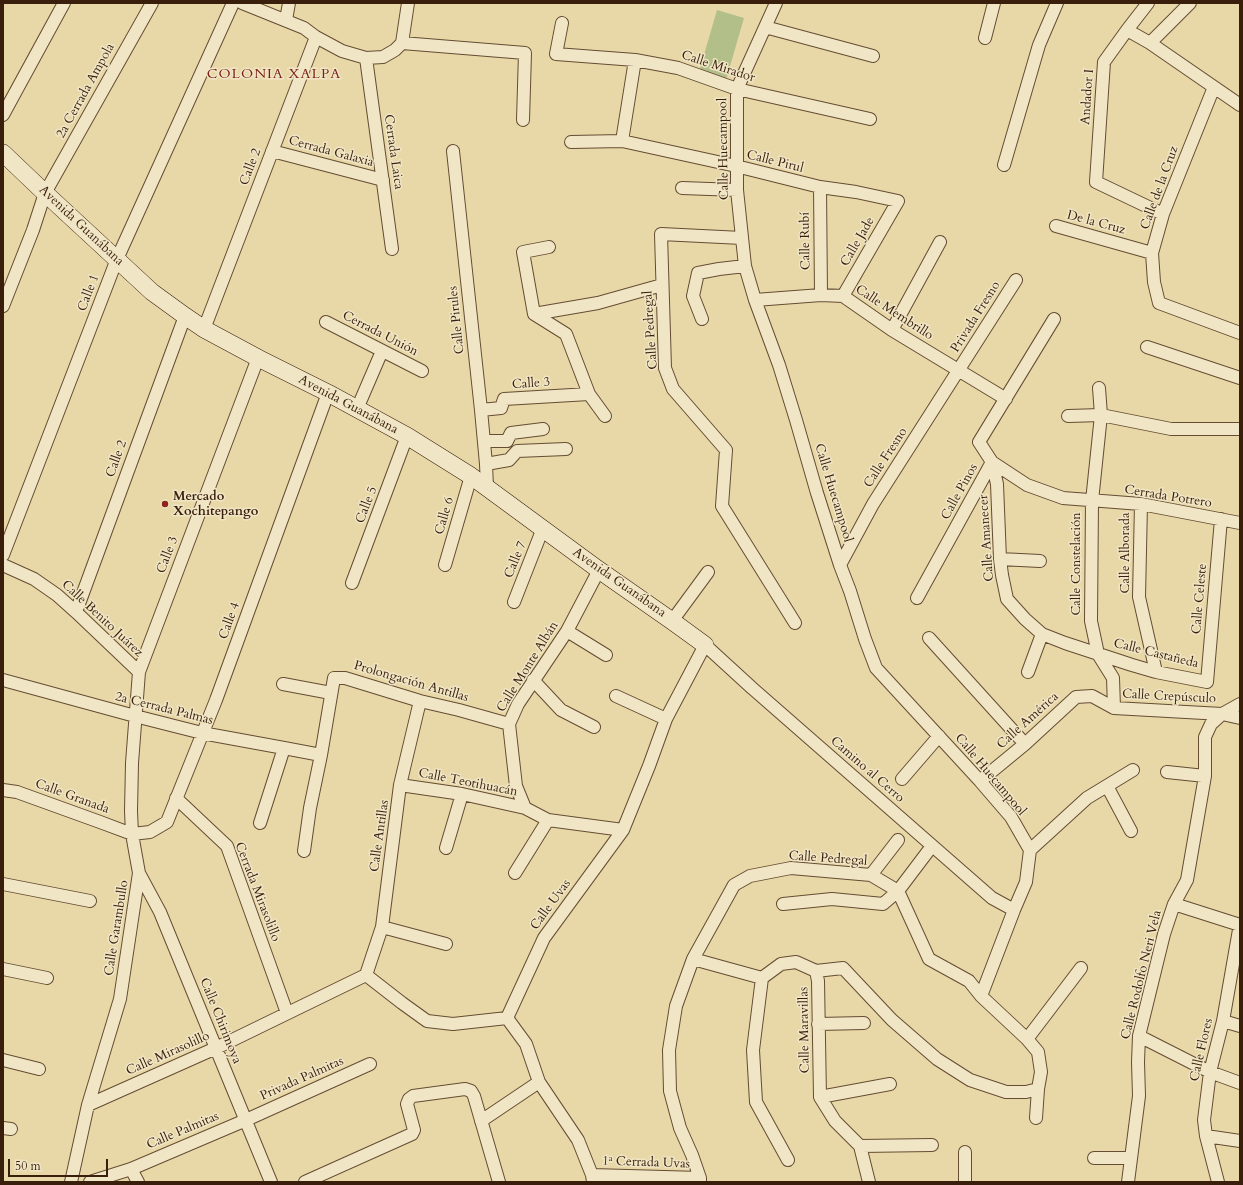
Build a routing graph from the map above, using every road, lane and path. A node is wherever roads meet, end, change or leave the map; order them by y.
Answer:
1 (64, 3) edge
2 (152, 3) edge
3 (233, 3) edge
4 (242, 3) edge
5 (289, 3) edge
6 (408, 3) edge
7 (776, 3) edge
8 (994, 3) edge
9 (1057, 3) edge
10 (1148, 3) edge
11 (1190, 3) edge
12 (286, 20) junction
13 (562, 23) dead end
14 (765, 27) junction
15 (1127, 30) junction
16 (316, 37) junction
17 (985, 38) dead end
18 (402, 43) junction
19 (1150, 43) junction
20 (873, 56) dead end
21 (366, 58) junction
22 (635, 60) junction
23 (1214, 87) junction
24 (737, 89) junction
25 (1240, 105) edge
26 (3, 116) edge
27 (870, 119) dead end
28 (523, 120) dead end
29 (622, 141) junction
30 (571, 142) dead end
31 (272, 151) junction
32 (453, 151) dead end
33 (3, 153) edge
34 (736, 166) junction
35 (1004, 166) dead end
36 (383, 180) junction
37 (682, 188) dead end
38 (820, 188) junction
39 (737, 190) junction
40 (45, 194) junction
41 (898, 201) joint
42 (1163, 214) junction
43 (1056, 226) dead end
44 (742, 238) junction
45 (940, 242) dead end
46 (549, 248) dead end
47 (392, 249) dead end
48 (1152, 253) junction
49 (117, 259) junction
50 (745, 266) junction
51 (1016, 280) dead end
52 (662, 285) junction
53 (821, 295) junction
54 (843, 296) junction
55 (755, 300) junction
56 (3, 306) edge
57 (534, 314) junction
58 (185, 316) junction
59 (1054, 319) dead end
60 (702, 320) dead end
61 (326, 322) dead end
62 (204, 329) junction
63 (892, 330) junction
64 (1240, 333) edge
65 (1147, 347) dead end
66 (382, 351) junction
67 (258, 358) junction
68 (959, 370) junction
69 (422, 371) dead end
70 (1240, 378) edge
71 (1099, 388) dead end
72 (328, 393) junction
73 (589, 394) junction
74 (1006, 399) junction
75 (358, 409) junction
76 (481, 410) junction
77 (1101, 415) junction
78 (605, 416) dead end
79 (1068, 416) dead end
80 (543, 429) dead end
81 (1240, 429) edge
82 (408, 436) junction
83 (484, 441) junction
84 (566, 449) dead end
85 (992, 462) junction
86 (486, 464) junction
87 (471, 476) junction
88 (486, 486) junction
89 (1092, 501) junction
90 (1141, 504) junction
91 (1221, 519) junction
92 (1240, 523) edge
93 (543, 528) junction
94 (3, 555) edge
95 (1000, 558) junction
96 (1040, 561) dead end
97 (445, 564) dead end
98 (840, 564) junction
99 (3, 565) edge
100 (598, 570) junction
101 (708, 572) dead end
102 (352, 583) dead end
103 (917, 598) dead end
104 (514, 602) dead end
105 (76, 612) junction
106 (672, 621) junction
107 (795, 623) dead end
108 (567, 631) junction
109 (1042, 634) junction
110 (929, 638) dead end
111 (705, 645) junction
112 (1098, 654) junction
113 (606, 655) dead end
114 (139, 672) junction
115 (1028, 672) dead end
116 (1156, 672) junction
117 (3, 680) edge
118 (533, 680) junction
119 (1207, 682) joint
120 (283, 684) dead end
121 (331, 693) junction
122 (616, 696) dead end
123 (1076, 697) joint
124 (420, 701) junction
125 (1240, 704) edge
126 (1114, 708) junction
127 (1222, 714) junction
128 (134, 716) junction
129 (1240, 718) edge
130 (666, 719) junction
131 (509, 724) junction
132 (594, 727) dead end
133 (202, 733) junction
134 (938, 736) junction
135 (1025, 744) junction
136 (284, 748) junction
137 (321, 755) junction
138 (1133, 770) dead end
139 (1167, 772) dead end
140 (1205, 776) junction
141 (902, 779) dead end
142 (980, 781) junction
143 (400, 785) junction
144 (1107, 786) junction
145 (3, 790) edge
146 (462, 794) junction
147 (176, 798) junction
148 (524, 808) junction
149 (548, 820) junction
150 (260, 823) dead end
151 (623, 830) junction
152 (1131, 831) dead end
153 (132, 834) junction
154 (898, 840) dead end
155 (932, 846) junction
156 (446, 848) dead end
157 (1030, 850) junction
158 (304, 851) dead end
159 (139, 873) junction
160 (515, 873) dead end
161 (871, 875) junction
162 (3, 884) edge
163 (898, 891) junction
164 (90, 901) dead end
165 (783, 904) dead end
166 (1174, 904) junction
167 (1014, 910) junction
168 (1240, 924) edge
169 (382, 927) junction
170 (446, 944) dead end
171 (693, 959) junction
172 (1081, 968) dead end
173 (3, 969) edge
174 (816, 971) junction
175 (366, 975) junction
176 (47, 978) dead end
177 (762, 978) junction
178 (981, 996) junction
179 (287, 1013) junction
180 (507, 1018) junction
181 (1223, 1021) junction
182 (864, 1023) dead end
183 (818, 1024) junction
184 (1240, 1026) edge
185 (1139, 1036) junction
186 (1027, 1039) junction
187 (216, 1048) junction
188 (3, 1060) edge
189 (370, 1064) dead end
190 (39, 1069) dead end
191 (1210, 1072) junction
192 (539, 1082) junction
193 (1240, 1083) edge
194 (890, 1084) dead end
195 (1038, 1089) junction
196 (820, 1097) junction
197 (88, 1105) junction
198 (1036, 1118) dead end
199 (246, 1120) junction
200 (481, 1121) junction
201 (1206, 1136) junction
202 (1240, 1141) edge
203 (932, 1145) dead end
204 (860, 1146) junction
205 (965, 1152) dead end
206 (1094, 1158) dead end
207 (1131, 1158) junction
208 (788, 1160) dead end
209 (130, 1169) junction
210 (592, 1179) edge
211 (700, 1180) edge
212 (71, 1182) edge
213 (90, 1182) edge
214 (138, 1182) edge
215 (271, 1182) edge
216 (305, 1182) edge
217 (499, 1182) edge
218 (869, 1182) edge
219 (965, 1182) edge
220 (1128, 1182) edge
221 (1218, 1182) edge

1 - 26 street
2 - 40 street, 2a Cerrada Ampola
3 - 49 street, Calle 1
4 - 12 street
5 - 12 street
6 - 18 street
7 - 14 street
8 - 17 street
9 - 35 street
10 - 15 street, Andador I
11 - 19 street
12 - 16 street
13 - 22 street, Calle Mirador
14 - 20 street
14 - 24 street
15 - 19 street
15 - 42 street, Andador I
16 - 21 street
16 - 31 street, Calle 2
18 - 21 street
18 - 28 street
19 - 23 street
21 - 36 street, Cerrada Laica
22 - 24 street, Calle Mirador
22 - 29 street
23 - 25 street
23 - 42 street, Calle de la Cruz
24 - 27 street, Calle Mirador
24 - 34 street, Calle Huecampool
29 - 30 street, Calle Pirul
29 - 34 street, Calle Pirul
31 - 36 street, Cerrada Galaxia
31 - 62 street, Calle 2
32 - 76 street, Calle Pirules
33 - 40 street, Avenida Guanábana
34 - 38 street, Calle Pirul
34 - 39 street, Calle Huecampool
36 - 47 street, Cerrada Laica
37 - 39 street
38 - 41 street, Calle Pirul
38 - 53 street, Calle Rubí
39 - 44 street, Calle Huecampool
40 - 49 street, Avenida Guanábana
40 - 56 street, 2a Cerrada Ampola
41 - 54 street, Calle Jade
42 - 48 street, Calle de la Cruz
43 - 48 street, De la Cruz
44 - 50 street, Calle Huecampool
44 - 52 street, Calle Pedregal
45 - 63 street
46 - 57 street
48 - 64 street, Calle de la Cruz
49 - 58 street, Avenida Guanábana
49 - 94 street, Calle 1
50 - 55 street, Calle Huecampool
50 - 60 street
51 - 68 street, Privada Fresno
52 - 57 street
52 - 107 street, Calle Pedregal
53 - 54 street, Calle Membrillo
53 - 55 street, Calle Membrillo
54 - 63 street, Calle Membrillo
55 - 98 street, Calle Huecampool
57 - 73 street
58 - 62 street, Avenida Guanábana
58 - 105 street, Calle 2
59 - 74 street, Calle Pinos
61 - 66 street, Cerrada Unión
62 - 67 street, Avenida Guanábana
63 - 68 street, Calle Membrillo
65 - 70 street
66 - 69 street, Cerrada Unión
66 - 75 street
67 - 72 street, Avenida Guanábana
67 - 114 street, Calle 3
68 - 74 street, Calle Membrillo
68 - 98 street, Calle Fresno
71 - 77 street, Calle Constelación
72 - 75 street, Avenida Guanábana
72 - 133 street, Calle 4
73 - 76 street, Calle 3
73 - 78 street
74 - 85 street, Calle Pinos
75 - 82 street, Avenida Guanábana
76 - 83 street, Calle Pirules
77 - 79 street
77 - 81 street
77 - 89 street, Calle Constelación
80 - 83 street
82 - 87 street, Avenida Guanábana
82 - 102 street, Calle 5
83 - 86 street, Calle Pirules
84 - 86 street
85 - 89 street, Cerrada Potrero
85 - 95 street, Calle Amanecer
85 - 103 street, Calle Pinos
86 - 88 street, Calle Pirules
87 - 88 street, Avenida Guanábana
87 - 97 street, Calle 6
88 - 93 street, Avenida Guanábana
89 - 90 street, Cerrada Potrero
89 - 112 street, Calle Constelación
90 - 91 street, Cerrada Potrero
90 - 116 street, Calle Alborada
91 - 92 street, Cerrada Potrero
91 - 119 street, Calle Celeste
93 - 100 street, Avenida Guanábana
93 - 104 street, Calle 7
95 - 96 street
95 - 109 street, Calle Amanecer
98 - 134 street, Calle Huecampool
99 - 105 street, Calle Benito Juárez
100 - 106 street, Avenida Guanábana
100 - 108 street, Calle Monte Albán
101 - 106 street
105 - 114 street, Calle Benito Juárez
106 - 111 street, Avenida Guanábana
108 - 113 street
108 - 118 street, Calle Monte Albán
109 - 112 street, Calle Amanecer
109 - 115 street
110 - 135 street
111 - 130 street, Calle Uvas
111 - 155 street, Camino al Cerro
112 - 116 street, Calle Castañeda
112 - 126 street, Calle Constelación
114 - 128 street, Calle Garambullo
116 - 119 street, Calle Castañeda
117 - 128 street, 2a Cerrada Palmas
118 - 131 street, Calle Monte Albán
118 - 132 street
120 - 121 street
121 - 124 street, Prolongación Antillas
121 - 137 street, Prolongación Antillas
122 - 130 street
123 - 126 street, Calle Crepúsculo
123 - 135 street, Calle América
124 - 131 street, Prolongación Antillas
124 - 143 street, Calle Antillas
125 - 127 street
126 - 127 street, Calle Crepúsculo
127 - 129 street, Calle Crepúsculo
127 - 140 street, Calle Rodolfo Neri Vela
128 - 133 street, 2a Cerrada Palmas
128 - 153 street, Calle Garambullo
130 - 151 street, Calle Uvas
131 - 148 street, Calle Monte Albán
133 - 136 street, 2a Cerrada Palmas
133 - 147 street, Calle 4
134 - 141 street
134 - 142 street, Calle Huecampool
135 - 142 street, Calle América
136 - 137 street, 2a Cerrada Palmas
136 - 150 street
137 - 158 street, Prolongación Antillas
138 - 144 street
139 - 140 street
140 - 166 street, Calle Rodolfo Neri Vela
142 - 157 street, Calle Huecampool
143 - 146 street, Calle Teotihuacán
143 - 169 street, Calle Antillas
144 - 152 street
144 - 157 street
145 - 153 street, Calle Granada
146 - 148 street, Calle Teotihuacán
146 - 156 street
147 - 153 street, Calle 4
147 - 179 street, Cerrada Mirasolillo
148 - 149 street, Calle Teotihuacán
149 - 151 street, Calle Teotihuacán
149 - 160 street
151 - 180 street, Calle Uvas
153 - 159 street, Calle Garambullo
154 - 161 street
155 - 163 street
155 - 167 street, Camino al Cerro
157 - 167 street
159 - 187 street, Calle Chirimoya
159 - 197 street, Calle Garambullo
161 - 163 street, Calle Pedregal
161 - 171 street, Calle Pedregal
162 - 164 street
163 - 165 street
163 - 178 street
166 - 168 street, Calle Flores
166 - 185 street, Calle Rodolfo Neri Vela
167 - 178 street
168 - 181 street, Calle Flores
169 - 170 street
169 - 175 street, Calle Antillas
171 - 177 street
171 - 211 street, Calle Pedregal
172 - 186 street
173 - 176 street
174 - 177 street, Calle Maravillas
174 - 183 street, Calle Maravillas
174 - 195 street
175 - 179 street, Calle Mirasolillo
175 - 180 street
177 - 208 street
178 - 186 street
179 - 187 street, Calle Mirasolillo
180 - 192 street
181 - 184 street
181 - 191 street, Calle Flores
182 - 183 street
183 - 196 street, Calle Maravillas
185 - 191 street
185 - 207 street, Calle Rodolfo Neri Vela
186 - 195 street
187 - 197 street, Calle Mirasolillo
187 - 199 street, Calle Chirimoya
188 - 190 street
189 - 199 street, Privada Palmitas
191 - 193 street
191 - 201 street, Calle Flores
192 - 200 street
192 - 210 street
194 - 196 street
195 - 198 street
196 - 204 street, Calle Maravillas
197 - 212 street, Calle Garambullo
199 - 209 street, Calle Palmitas
199 - 215 street, Calle Chirimoya
200 - 216 street
200 - 217 street
201 - 202 street
201 - 221 street, Calle Flores
203 - 204 street
204 - 218 street
205 - 219 street
206 - 207 street
207 - 220 street, Calle Rodolfo Neri Vela
209 - 213 street, Calle Palmitas
209 - 214 street
210 - 211 street, 1ª Cerrada Uvas

